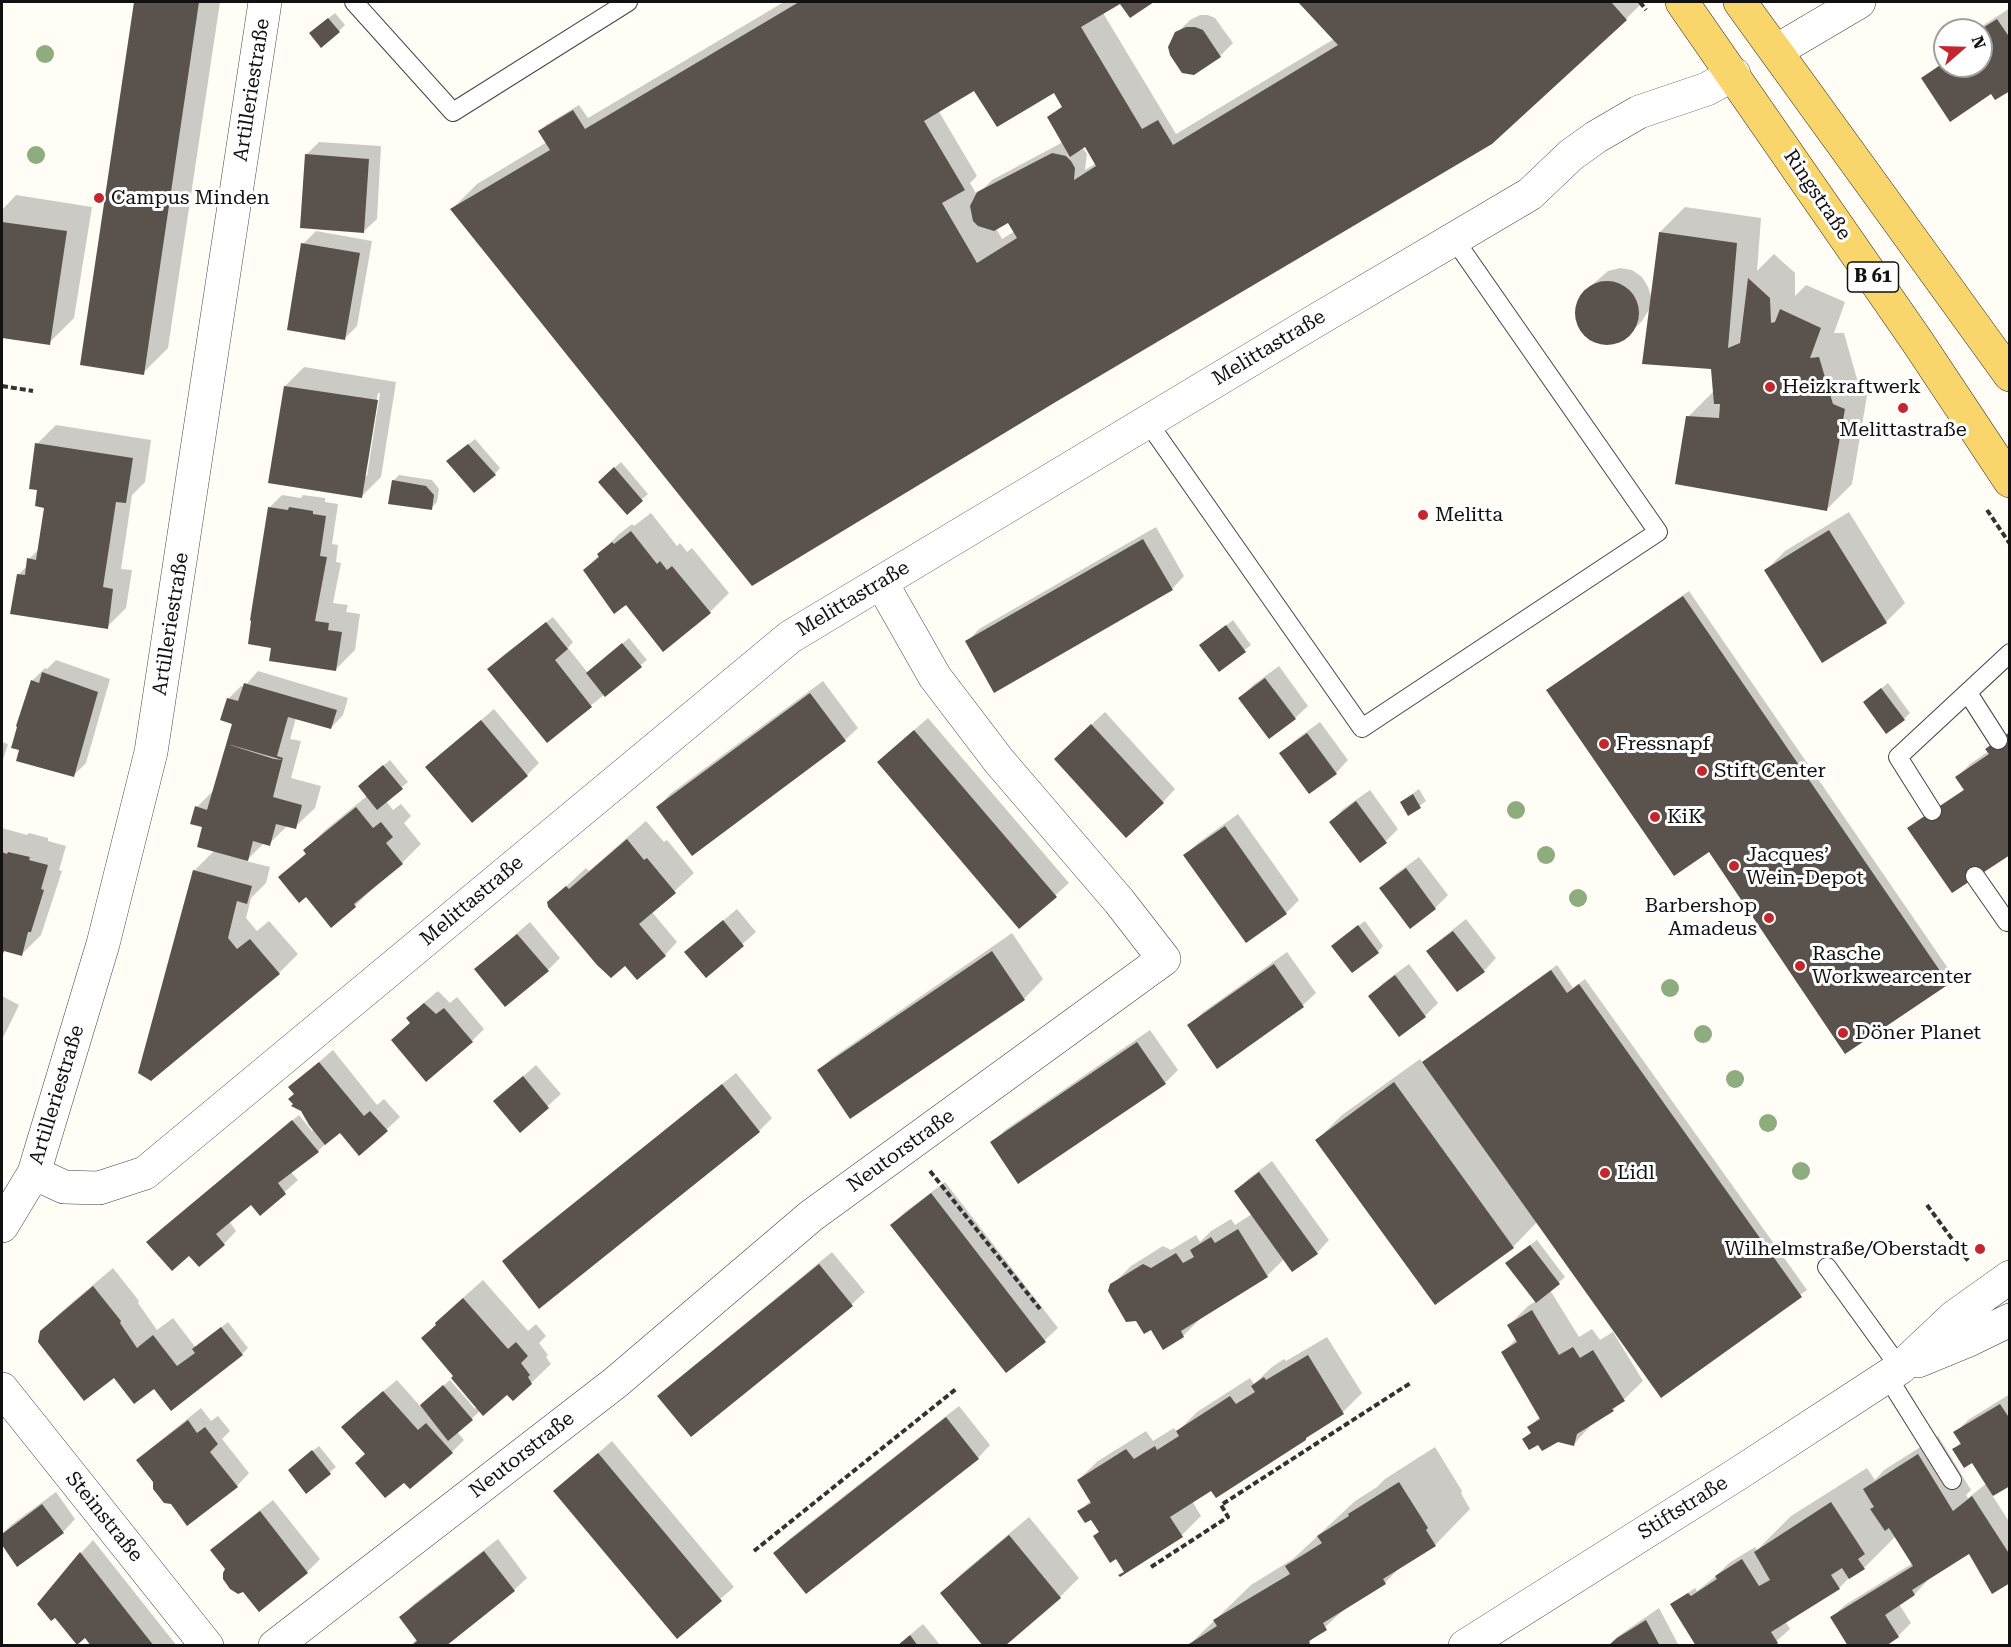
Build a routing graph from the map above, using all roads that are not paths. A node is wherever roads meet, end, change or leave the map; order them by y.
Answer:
1 (265, 2) edge
2 (354, 2) edge
3 (628, 2) edge
4 (1682, 2) edge
5 (1740, 2) edge
6 (1859, 2) edge
7 (1776, 51) junction
8 (1734, 74) junction
9 (1454, 239) junction
10 (2010, 375) edge
11 (1147, 421) junction
12 (2010, 481) edge
13 (881, 582) junction
14 (2008, 660) edge
15 (1968, 693) junction
16 (1998, 740) dead end
17 (1932, 811) dead end
18 (1976, 876) dead end
19 (2009, 923) edge
20 (34, 1173) junction
21 (2, 1227) edge
22 (1827, 1267) dead end
23 (2000, 1284) edge
24 (2010, 1320) edge
25 (1893, 1372) junction
26 (2, 1389) edge
27 (1952, 1480) dead end
28 (1512, 1632) edge
29 (207, 1646) edge
30 (275, 1646) edge
31 (1465, 1646) edge

1 - 20 street, Artilleriestraße
2 - 3 lane
4 - 8 main road, Ringstraße / B 61
5 - 7 main road, B 61
6 - 7 street
7 - 10 main road, B 61
8 - 9 street, Melittastraße
8 - 12 main road, Ringstraße / B 61
9 - 11 street, Melittastraße
9 - 11 lane
11 - 13 street, Melittastraße
13 - 20 street, Melittastraße
13 - 30 street, Neutorstraße
14 - 15 lane
15 - 16 lane
15 - 17 lane
18 - 19 lane
20 - 21 street, Artilleriestraße
22 - 25 lane
23 - 25 street, Stiftstraße
24 - 25 street, Stiftstraße
25 - 27 lane
25 - 28 street, Stiftstraße
26 - 29 street, Steinstraße
28 - 31 street, Stiftstraße

